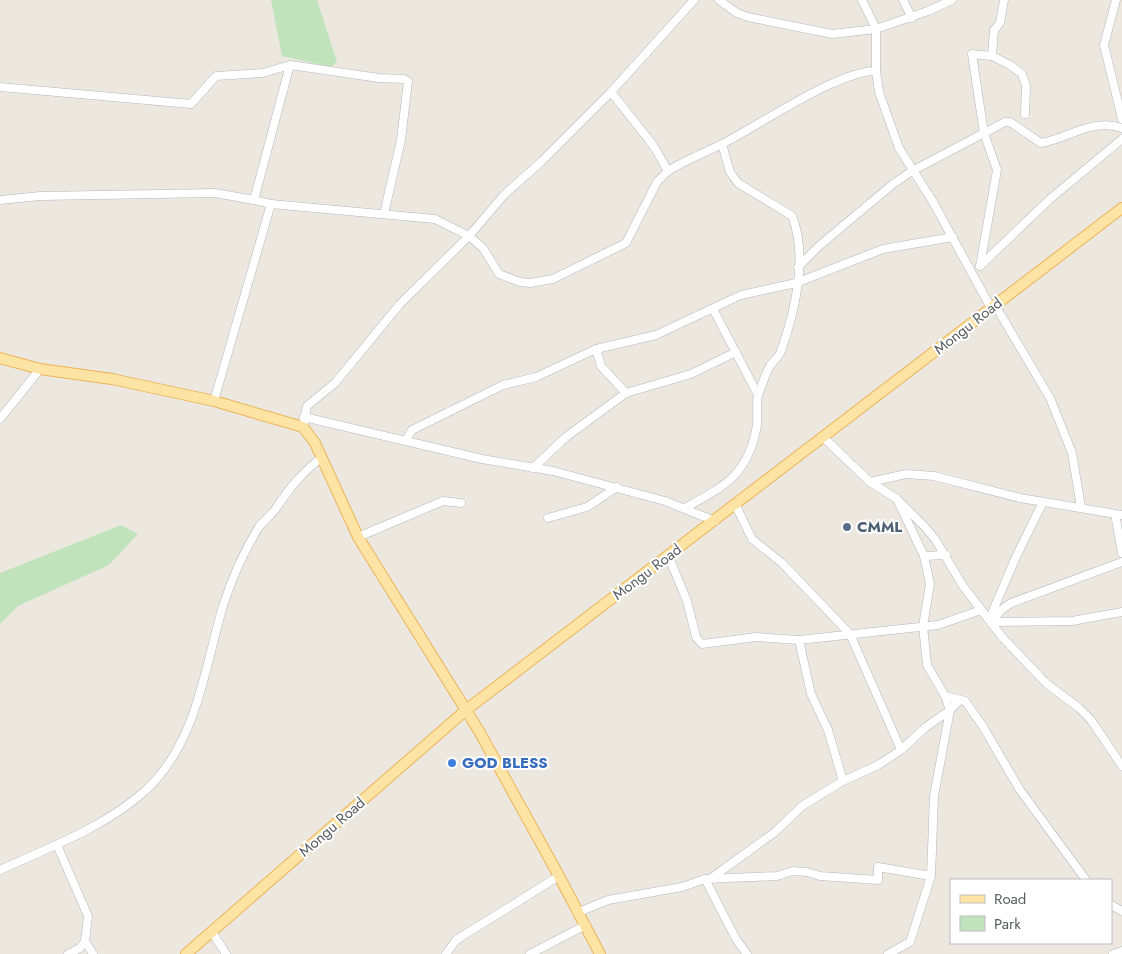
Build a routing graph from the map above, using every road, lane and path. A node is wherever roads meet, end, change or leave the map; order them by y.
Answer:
1 (694, 0) edge
2 (719, 0) edge
3 (862, 0) edge
4 (904, 0) edge
5 (952, 0) edge
6 (1004, 0) edge
7 (1116, 0) edge
8 (912, 18) junction
9 (876, 29) junction
10 (992, 56) junction
11 (290, 65) junction
12 (876, 71) junction
13 (0, 87) edge
14 (611, 92) junction
15 (1025, 114) dead end
16 (1122, 119) edge
17 (1122, 128) edge
18 (984, 132) junction
19 (1122, 139) edge
20 (722, 144) junction
21 (668, 171) junction
22 (912, 172) junction
23 (0, 200) edge
24 (254, 200) junction
25 (271, 204) junction
26 (1122, 208) edge
27 (384, 214) junction
28 (469, 236) junction
29 (953, 237) junction
30 (980, 266) junction
31 (798, 267) junction
32 (973, 275) junction
33 (796, 283) junction
34 (993, 306) junction
35 (713, 309) junction
36 (596, 349) junction
37 (736, 352) junction
38 (0, 358) edge
39 (40, 369) junction
40 (626, 393) junction
41 (758, 395) junction
42 (214, 402) junction
43 (0, 419) edge
44 (304, 422) junction
45 (824, 438) junction
46 (406, 440) junction
47 (322, 457) junction
48 (533, 468) junction
49 (870, 482) junction
50 (618, 487) junction
51 (897, 499) junction
52 (1043, 502) junction
53 (461, 503) dead end
54 (736, 506) junction
55 (1081, 507) junction
56 (685, 508) junction
57 (1119, 514) edge
58 (548, 518) dead end
59 (715, 521) junction
60 (358, 537) junction
61 (1122, 553) edge
62 (668, 555) junction
63 (946, 555) junction
64 (924, 556) junction
65 (1122, 562) edge
66 (981, 610) junction
67 (1122, 612) edge
68 (992, 622) junction
69 (923, 626) junction
70 (850, 634) junction
71 (799, 640) junction
72 (945, 696) junction
73 (960, 700) junction
74 (466, 710) junction
75 (950, 710) junction
76 (901, 750) junction
77 (1122, 766) edge
78 (843, 782) junction
79 (57, 845) junction
80 (0, 870) edge
81 (560, 876) junction
82 (931, 876) junction
83 (707, 879) junction
84 (1085, 879) edge
85 (579, 912) junction
86 (586, 925) junction
87 (212, 932) junction
88 (85, 941) junction
89 (1122, 950) edge
90 (68, 954) edge
91 (94, 954) edge
92 (186, 954) edge
93 (226, 954) edge
94 (446, 954) edge
95 (530, 954) edge
96 (600, 954) edge
97 (747, 954) edge
98 (888, 954) edge
99 (1113, 954) edge

1 - 14 street
2 - 9 street
3 - 9 street
4 - 8 street
5 - 8 street
6 - 10 street
7 - 16 street
8 - 9 street
9 - 12 street
10 - 15 street
10 - 18 street
11 - 13 street
11 - 24 street
11 - 27 street
12 - 20 street
12 - 22 street
14 - 21 street
14 - 28 street
17 - 18 street
18 - 22 street
18 - 30 street
19 - 30 street
20 - 21 street
20 - 31 street
21 - 28 street
22 - 29 street
22 - 31 street
23 - 24 street
24 - 25 street
25 - 27 street
25 - 42 street
26 - 34 main road, Mongu Road
27 - 28 street
28 - 44 street
29 - 32 street
29 - 33 street
30 - 32 street
31 - 33 street
32 - 34 street
33 - 35 street
33 - 41 street
34 - 45 main road, Mongu Road
34 - 55 street
35 - 36 street
35 - 37 street
36 - 40 street
36 - 46 street
37 - 40 street
37 - 41 street
38 - 39 main road
39 - 42 main road
39 - 43 street
40 - 48 street
41 - 56 street
42 - 44 main road
44 - 46 street
44 - 47 main road
45 - 49 street
45 - 54 main road, Mongu Road
46 - 48 street
47 - 60 main road
47 - 79 street
48 - 50 street
49 - 51 street
49 - 52 street
50 - 56 street
50 - 58 street
51 - 63 street
51 - 64 street
52 - 55 street
52 - 68 street
53 - 60 street
54 - 59 main road, Mongu Road
54 - 70 street
55 - 57 street
56 - 59 street
57 - 61 street
59 - 62 main road, Mongu Road
60 - 74 main road
62 - 71 street
62 - 74 main road, Mongu Road
63 - 64 street
63 - 66 street
64 - 69 street
65 - 68 street
66 - 68 street
66 - 69 street
67 - 68 street
68 - 77 street
69 - 70 street
69 - 72 street
70 - 71 street
70 - 76 street
71 - 78 street
72 - 73 street
72 - 75 street
73 - 75 street
73 - 84 street
74 - 81 main road
74 - 87 main road, Mongu Road
75 - 76 street
75 - 82 street
76 - 78 street
78 - 83 street
79 - 80 street
79 - 88 street
81 - 85 main road
81 - 94 street
82 - 83 street
82 - 98 street
83 - 85 street
83 - 97 street
85 - 86 main road
86 - 95 street
86 - 96 main road
87 - 92 main road, Mongu Road
87 - 93 street
88 - 90 street
88 - 91 street
89 - 99 street

